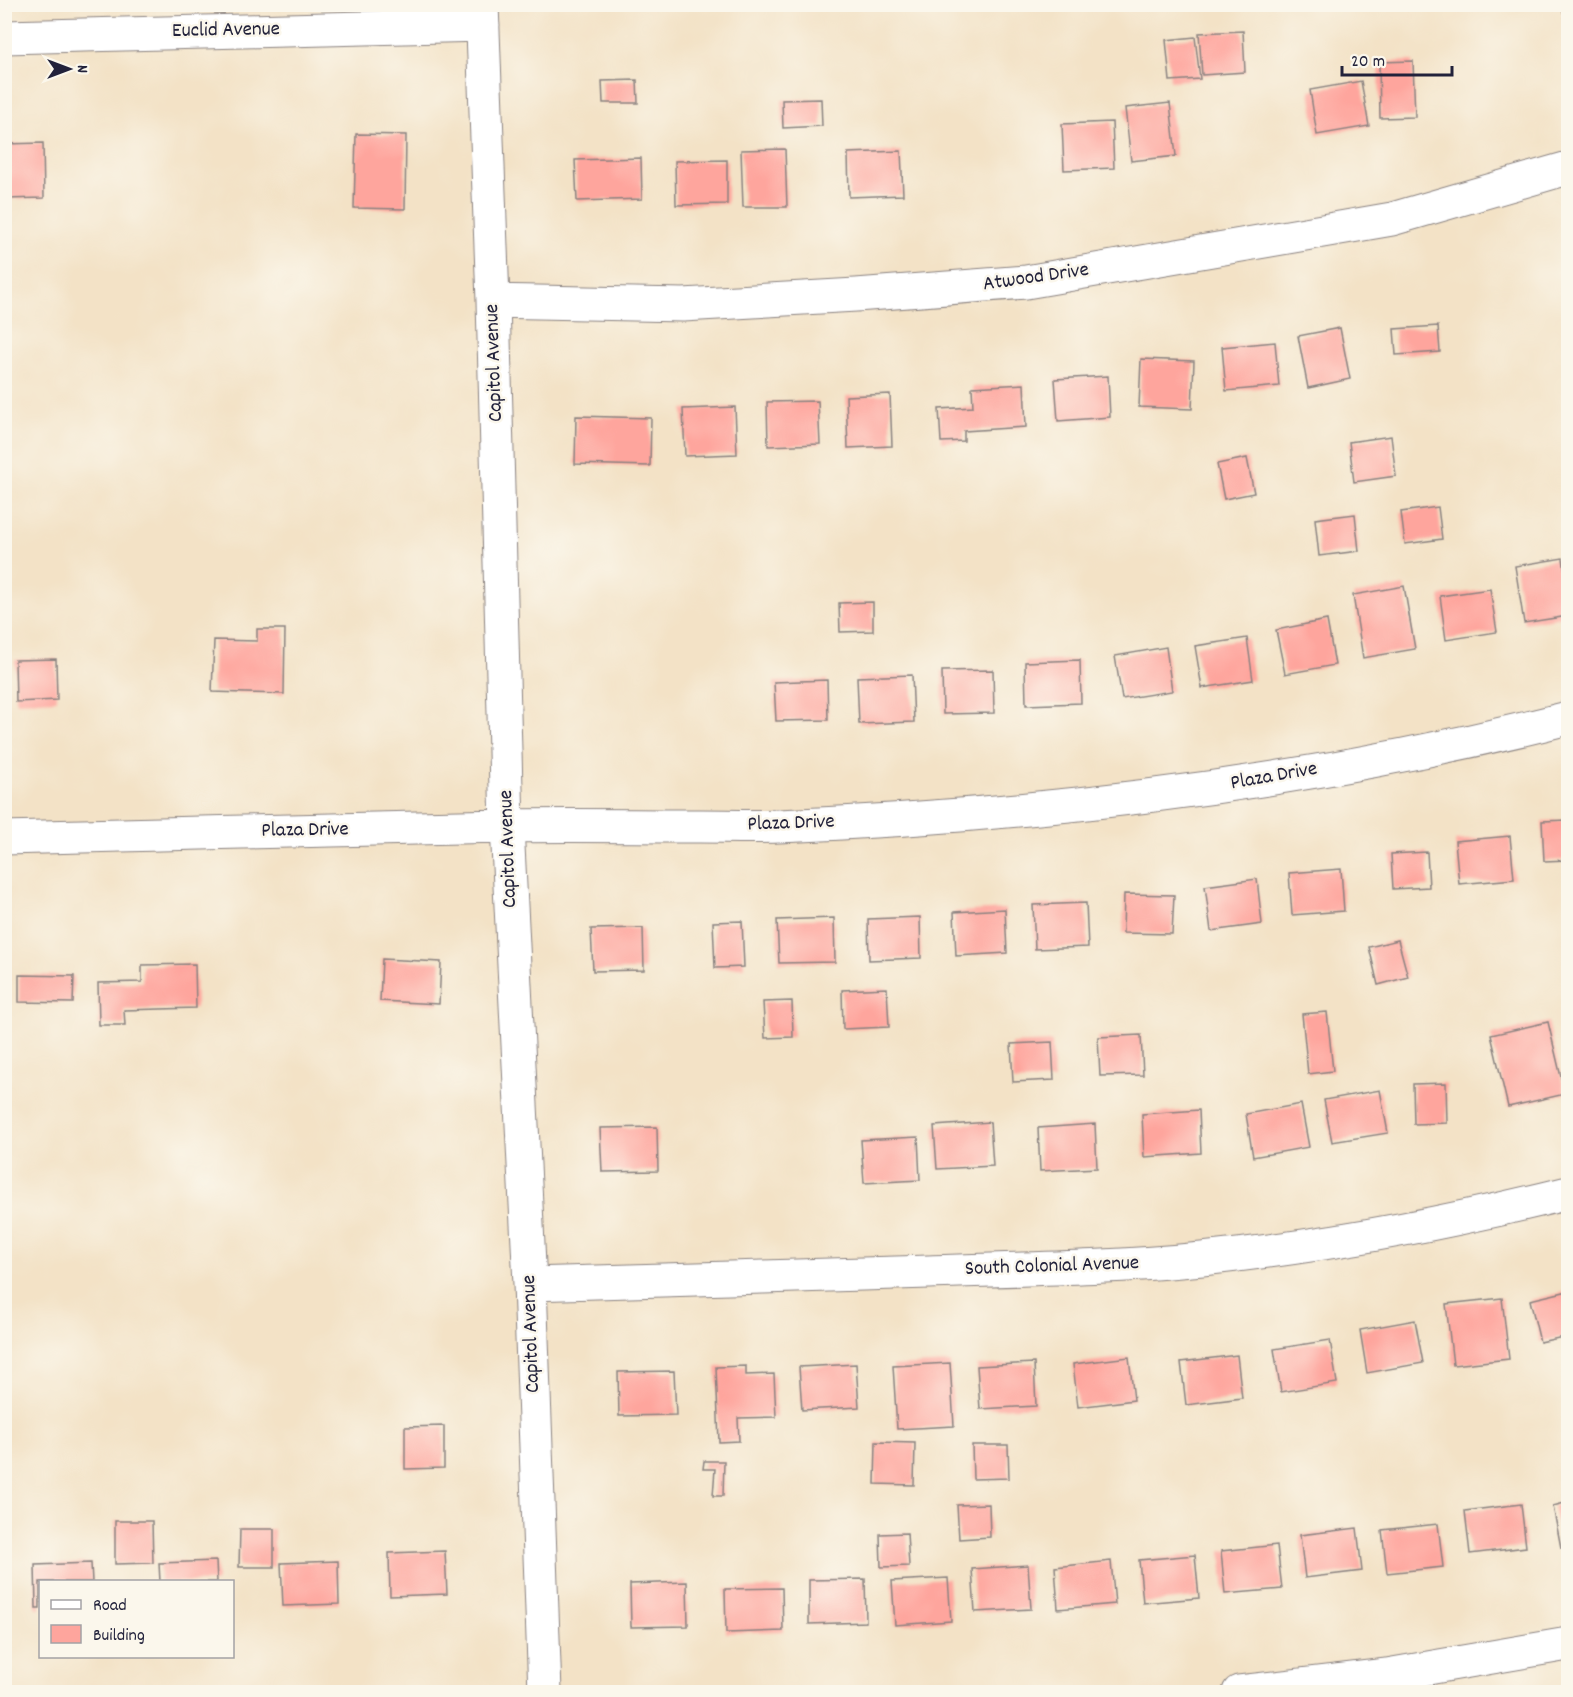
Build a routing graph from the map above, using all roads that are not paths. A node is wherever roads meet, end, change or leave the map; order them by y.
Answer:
1 (483, 15) edge
2 (4, 37) edge
3 (1569, 168) edge
4 (493, 301) junction
5 (1569, 718) edge
6 (507, 826) junction
7 (4, 838) edge
8 (1569, 1193) edge
9 (530, 1284) junction
10 (1569, 1644) edge
11 (545, 1692) edge
12 (1239, 1692) edge

1 - 2 street, Euclid Avenue
1 - 4 street, Capitol Avenue
3 - 4 street, Atwood Drive
4 - 6 street, Capitol Avenue
5 - 6 street, Plaza Drive
6 - 7 street, Plaza Drive
6 - 9 street, Capitol Avenue
8 - 9 street, South Colonial Avenue
9 - 11 street, Capitol Avenue
10 - 12 street

